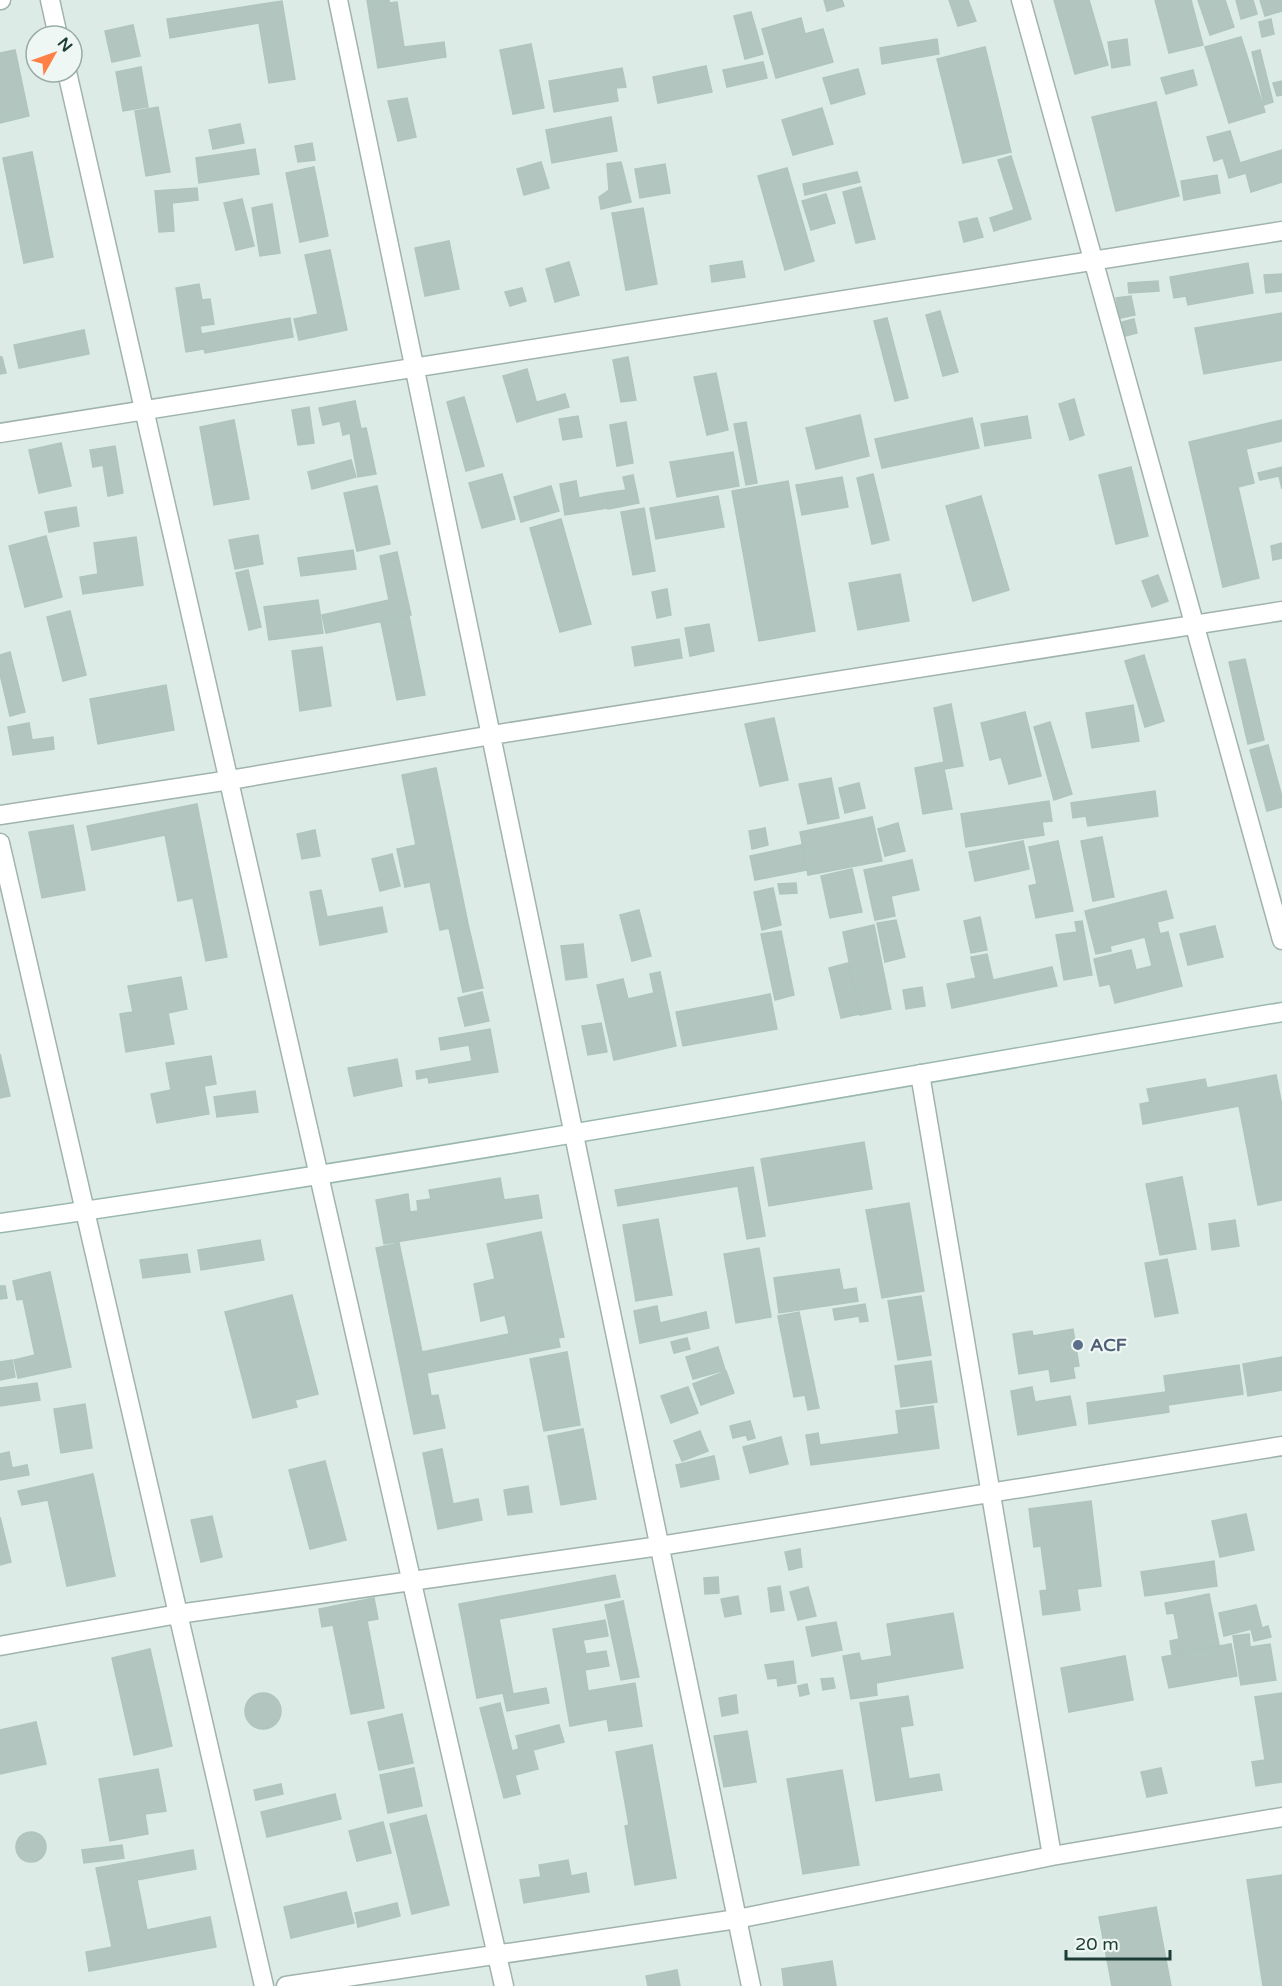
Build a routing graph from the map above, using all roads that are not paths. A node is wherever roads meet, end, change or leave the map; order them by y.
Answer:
1 (50, 0) edge
2 (338, 0) edge
3 (1021, 0) edge
4 (55, 24) edge
5 (69, 84) edge
6 (1282, 231) edge
7 (1093, 261) junction
8 (415, 368) junction
9 (144, 411) junction
10 (0, 433) edge
11 (1282, 611) edge
12 (1195, 626) junction
13 (492, 735) junction
14 (230, 780) junction
15 (0, 815) edge
16 (0, 843) edge
17 (1282, 940) edge
18 (1282, 1012) edge
19 (920, 1074) junction
20 (574, 1133) junction
21 (320, 1174) junction
22 (85, 1211) junction
23 (0, 1223) edge
24 (1282, 1446) edge
25 (990, 1492) junction
26 (660, 1546) junction
27 (412, 1580) junction
28 (178, 1614) junction
29 (0, 1646) edge
30 (1282, 1817) edge
31 (1052, 1856) junction
32 (737, 1918) junction
33 (497, 1954) junction
34 (264, 1986) edge
35 (286, 1986) edge
36 (504, 1986) edge
37 (751, 1986) edge

1 - 4 street
2 - 8 street
3 - 7 street
5 - 9 street
6 - 7 street
7 - 8 street
7 - 12 street
8 - 9 street
8 - 13 street
9 - 10 street
9 - 14 street
11 - 12 street
12 - 13 street
12 - 17 street
13 - 14 street
13 - 20 street
14 - 15 street
14 - 21 street
16 - 22 street
18 - 19 street
19 - 20 street
19 - 25 street
20 - 21 street
20 - 26 street
21 - 22 street
21 - 27 street
22 - 23 street
22 - 28 street
24 - 25 street
25 - 26 street
25 - 31 street
26 - 27 street
26 - 32 street
27 - 28 street
27 - 33 street
28 - 29 street
28 - 34 street
30 - 31 street
31 - 32 street
32 - 33 street
32 - 37 street
33 - 35 street
33 - 36 street

